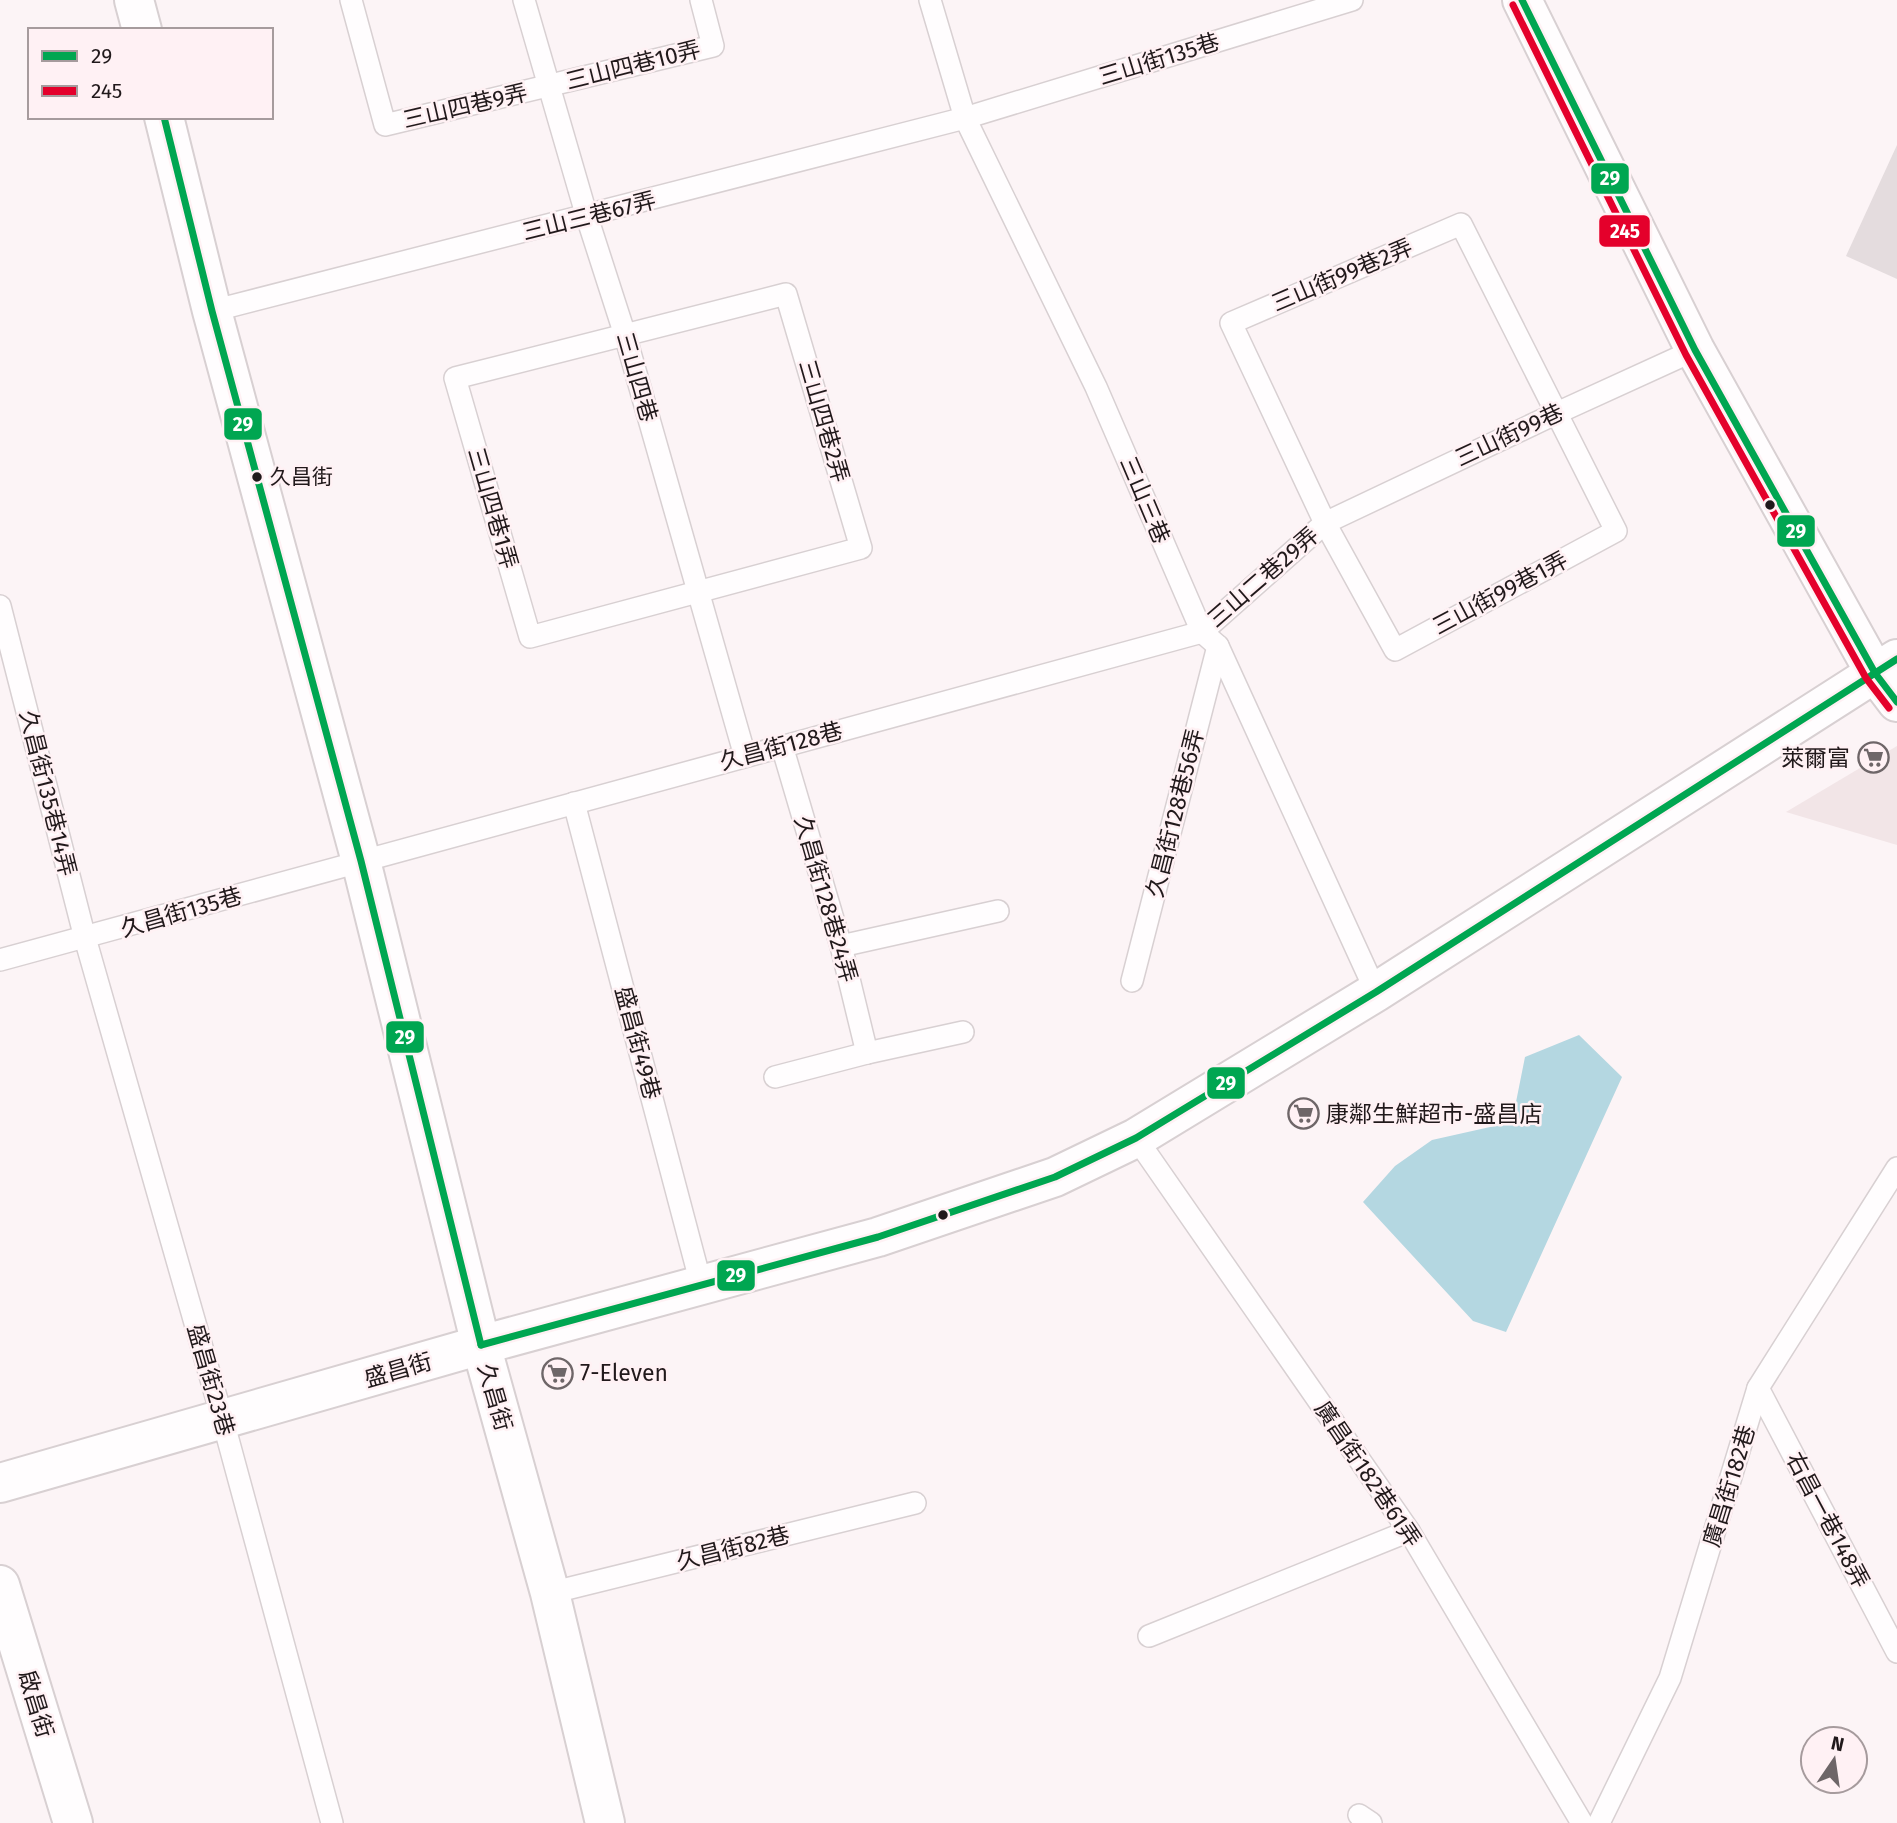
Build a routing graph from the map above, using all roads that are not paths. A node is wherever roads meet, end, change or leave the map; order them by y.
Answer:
1 (134, 0) edge
2 (351, 0) edge
3 (524, 0) edge
4 (701, 0) edge
5 (930, 0) edge
6 (1352, 0) edge
7 (1522, 0) edge
8 (141, 28) edge
9 (548, 86) junction
10 (965, 118) junction
11 (164, 119) edge
12 (587, 217) junction
13 (212, 311) junction
14 (625, 335) junction
15 (1695, 350) junction
16 (1557, 413) junction
17 (1325, 523) junction
18 (699, 592) junction
19 (0, 606) edge
20 (1202, 632) junction
21 (1218, 646) junction
22 (1890, 678) edge
23 (782, 746) junction
24 (745, 756) junction
25 (574, 803) junction
26 (361, 861) junction
27 (998, 911) dead end
28 (85, 939) junction
29 (841, 946) junction
30 (0, 960) edge
31 (1132, 981) dead end
32 (1376, 992) junction
33 (963, 1032) dead end
34 (867, 1053) junction
35 (775, 1077) dead end
36 (1136, 1138) junction
37 (1897, 1168) edge
38 (701, 1284) junction
39 (481, 1345) junction
40 (1758, 1388) junction
41 (223, 1421) junction
42 (0, 1483) edge
43 (915, 1503) dead end
44 (1409, 1531) junction
45 (0, 1585) edge
46 (551, 1593) junction
47 (1149, 1636) dead end
48 (1897, 1653) edge
49 (73, 1823) edge
50 (332, 1823) edge
51 (605, 1823) edge
52 (1582, 1823) edge
53 (1599, 1823) edge

1 - 8 street
2 - 9 lane, 三山四巷9弄
3 - 9 lane, 三山四巷
4 - 9 lane, 三山四巷10弄
5 - 10 lane, 三山三巷
6 - 10 lane, 三山街135巷
7 - 15 street
9 - 12 lane, 三山四巷
10 - 12 lane, 三山三巷67弄
10 - 20 lane, 三山三巷
11 - 13 street, 久昌街
12 - 13 lane, 三山三巷67弄
12 - 14 lane, 三山四巷
13 - 26 street, 久昌街
14 - 18 lane, 三山四巷
14 - 18 lane, 三山四巷2弄
14 - 18 lane, 三山四巷1弄
15 - 16 lane, 三山街99巷
15 - 22 street
16 - 17 lane, 三山街99巷
16 - 17 lane, 三山街99巷1弄
16 - 17 lane, 三山街99巷2弄
17 - 20 lane, 三山二巷29弄
18 - 24 lane, 三山四巷
19 - 28 lane, 久昌街135巷14弄
20 - 21 lane, 三山三巷
20 - 23 lane, 久昌街128巷
21 - 31 lane, 久昌街128巷56弄
21 - 32 lane, 三山三巷
22 - 32 street, 盛昌街
23 - 24 lane, 久昌街128巷
23 - 29 lane, 久昌街128巷24弄
24 - 25 lane, 久昌街128巷
25 - 26 lane, 久昌街128巷
25 - 38 lane, 盛昌街49巷
26 - 28 lane, 久昌街135巷
26 - 39 street, 久昌街
27 - 29 lane
28 - 30 lane, 久昌街135巷
28 - 41 lane, 盛昌街23巷
29 - 34 lane, 久昌街128巷24弄
32 - 36 street, 盛昌街
33 - 34 lane
34 - 35 lane
36 - 38 street, 盛昌街
36 - 44 lane, 廣昌街182巷61弄
37 - 40 lane, 廣昌街182巷
38 - 39 street, 盛昌街
39 - 41 street, 盛昌街
39 - 46 street, 久昌街
40 - 48 lane, 右昌一巷148弄
40 - 53 lane, 廣昌街182巷
41 - 42 street, 盛昌街
41 - 50 lane, 盛昌街23巷
43 - 46 lane, 久昌街82巷
44 - 47 lane
44 - 52 lane, 廣昌街182巷61弄
45 - 49 street, 啟昌街
46 - 51 street, 久昌街

